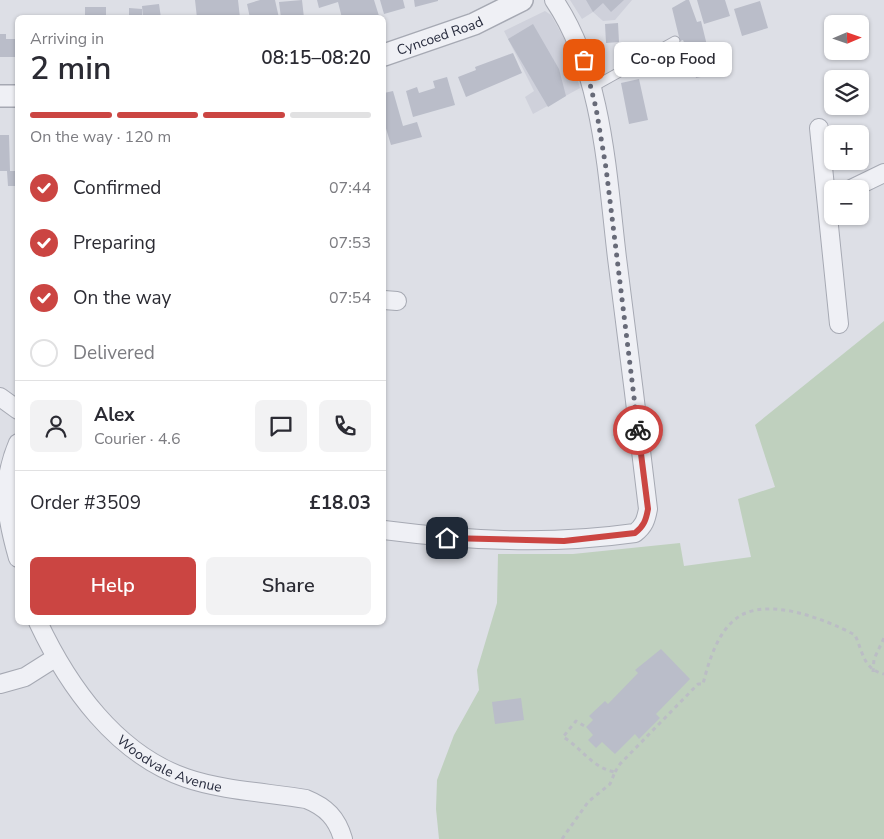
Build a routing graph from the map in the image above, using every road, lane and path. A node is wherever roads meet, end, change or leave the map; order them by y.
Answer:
1 (522, 0) edge
2 (554, 0) edge
3 (675, 42) dead end
4 (386, 54) edge
5 (592, 88) junction
6 (0, 96) edge
7 (15, 96) edge
8 (819, 128) dead end
9 (884, 173) edge
10 (827, 180) edge
11 (869, 180) edge
12 (832, 225) edge
13 (839, 324) dead end
14 (0, 397) edge
15 (15, 408) edge
16 (15, 448) edge
17 (386, 530) edge
18 (15, 547) edge
19 (39, 625) edge
20 (884, 638) edge
21 (55, 658) junction
22 (873, 672) junction
23 (884, 674) edge
24 (0, 684) edge
25 (586, 727) dead end
26 (614, 772) junction
27 (343, 839) edge
28 (562, 839) edge

1 - 4 street, Cyncoed Road
2 - 5 street
3 - 5 lane
5 - 17 street
6 - 7 street
8 - 10 street
9 - 11 street
12 - 13 street
14 - 15 street
16 - 18 street
19 - 21 street, Woodvale Avenue
20 - 22 path
21 - 24 street
21 - 27 street, Woodvale Avenue
22 - 23 path
22 - 26 path
25 - 26 path
26 - 28 path

